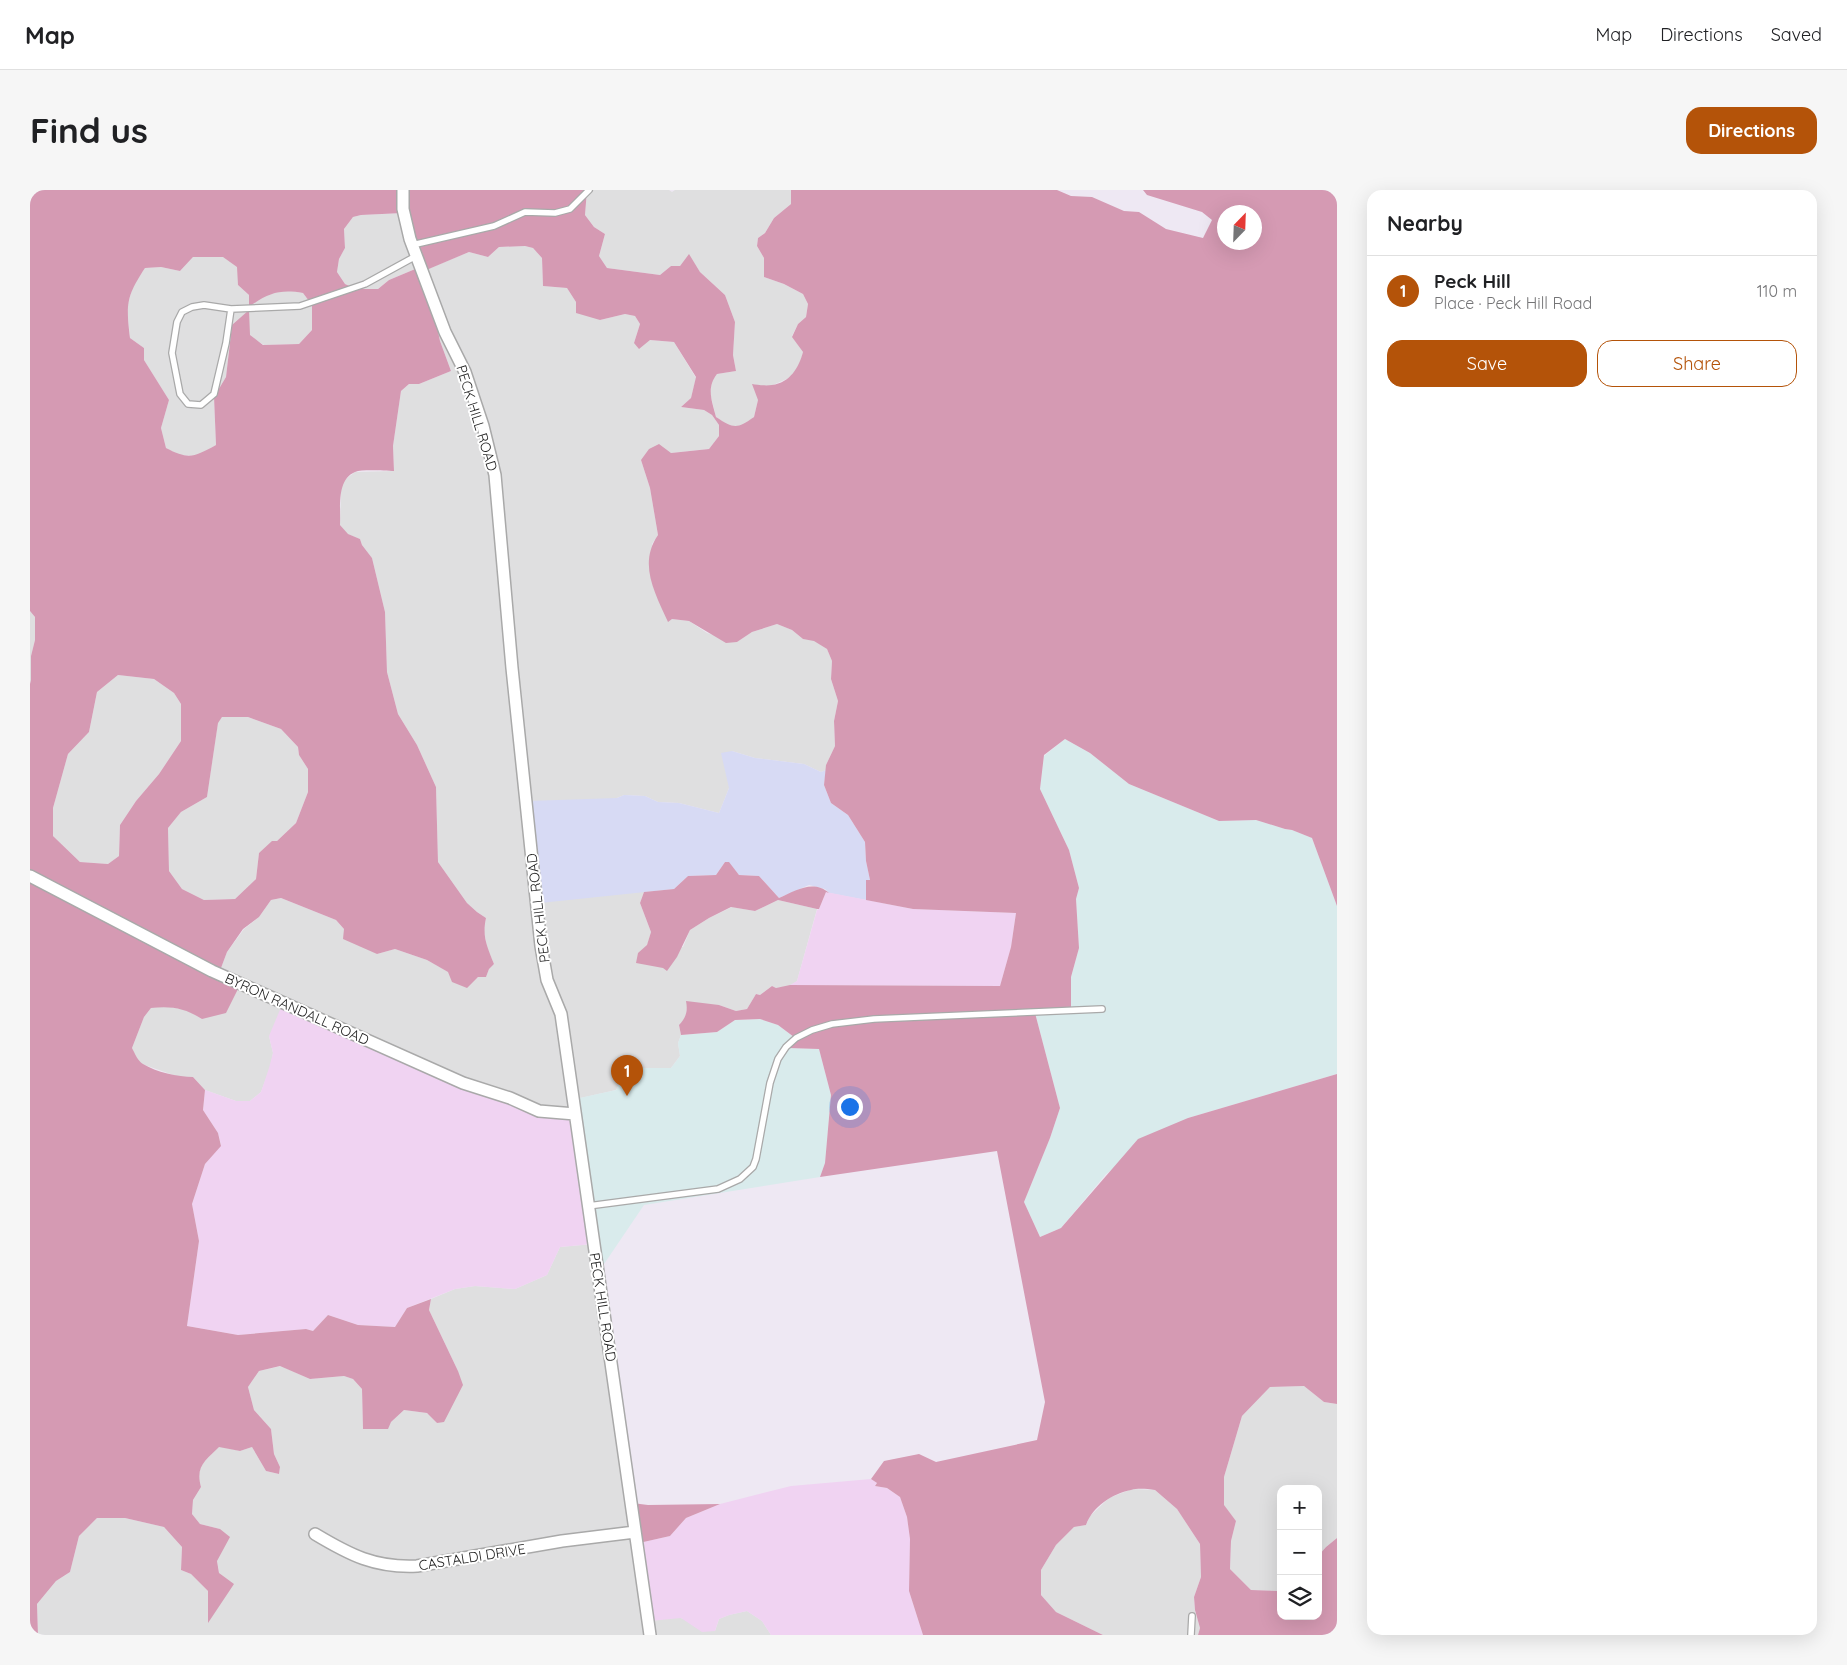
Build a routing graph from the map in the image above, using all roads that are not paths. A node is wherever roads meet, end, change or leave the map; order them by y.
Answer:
1 (403, 190) edge
2 (589, 190) edge
3 (414, 251) junction
4 (231, 309) junction
5 (30, 876) edge
6 (1102, 1009) dead end
7 (575, 1114) junction
8 (588, 1206) junction
9 (635, 1532) junction
10 (315, 1534) dead end
11 (1192, 1616) dead end
12 (650, 1635) edge
13 (1191, 1635) edge

1 - 3 street, PECK HILL ROAD
2 - 3 lane
3 - 4 lane
3 - 7 street, PECK HILL ROAD
4 - 4 lane
5 - 7 street, BYRON RANDALL ROAD
6 - 8 lane
7 - 8 street, PECK HILL ROAD
8 - 9 street, PECK HILL ROAD
9 - 10 street, CASTALDI DRIVE
9 - 12 street, PECK HILL ROAD
11 - 13 lane

